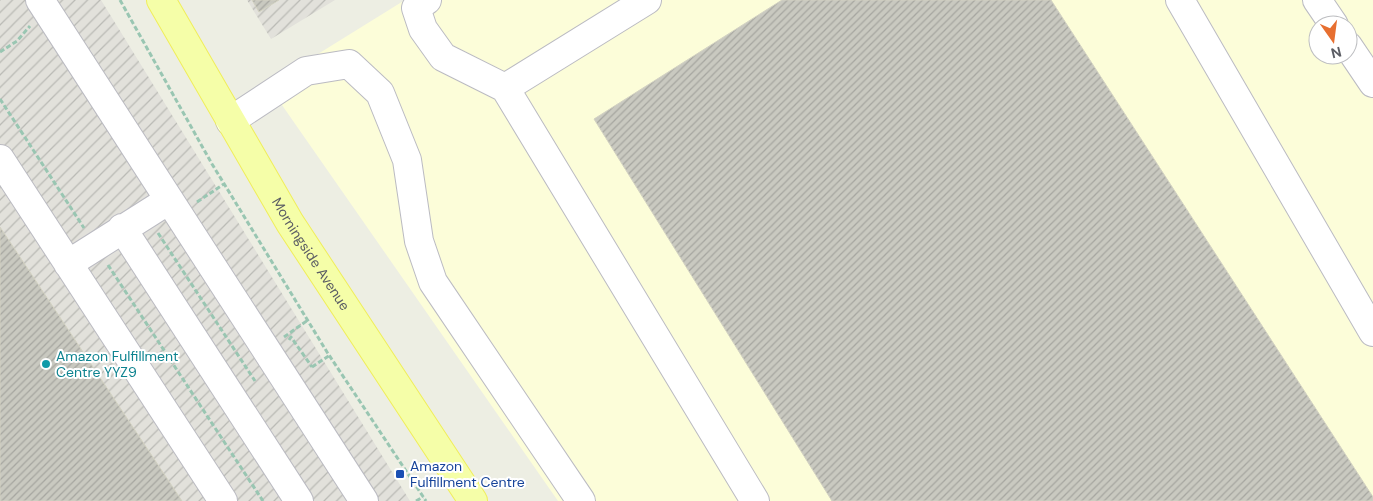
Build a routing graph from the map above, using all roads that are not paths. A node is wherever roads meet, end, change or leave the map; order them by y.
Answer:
1 (40, 0) edge
2 (161, 0) edge
3 (427, 0) edge
4 (646, 0) edge
5 (1180, 0) edge
6 (1317, 0) edge
7 (1327, 15) edge
8 (1358, 61) edge
9 (1373, 83) edge
10 (505, 88) junction
11 (230, 121) junction
12 (0, 160) edge
13 (169, 200) junction
14 (122, 228) junction
15 (68, 264) junction
16 (1373, 332) edge
17 (223, 501) edge
18 (299, 501) edge
19 (364, 501) edge
20 (473, 501) edge
21 (581, 501) edge
22 (755, 501) edge

1 - 13 lane
2 - 11 main road, Morningside Avenue
3 - 10 lane
4 - 10 lane
5 - 16 lane
6 - 7 lane
8 - 9 lane
10 - 22 lane
11 - 20 main road, Morningside Avenue
11 - 21 lane
12 - 15 lane
13 - 14 lane
13 - 19 lane
14 - 15 lane
14 - 18 lane
15 - 17 lane

